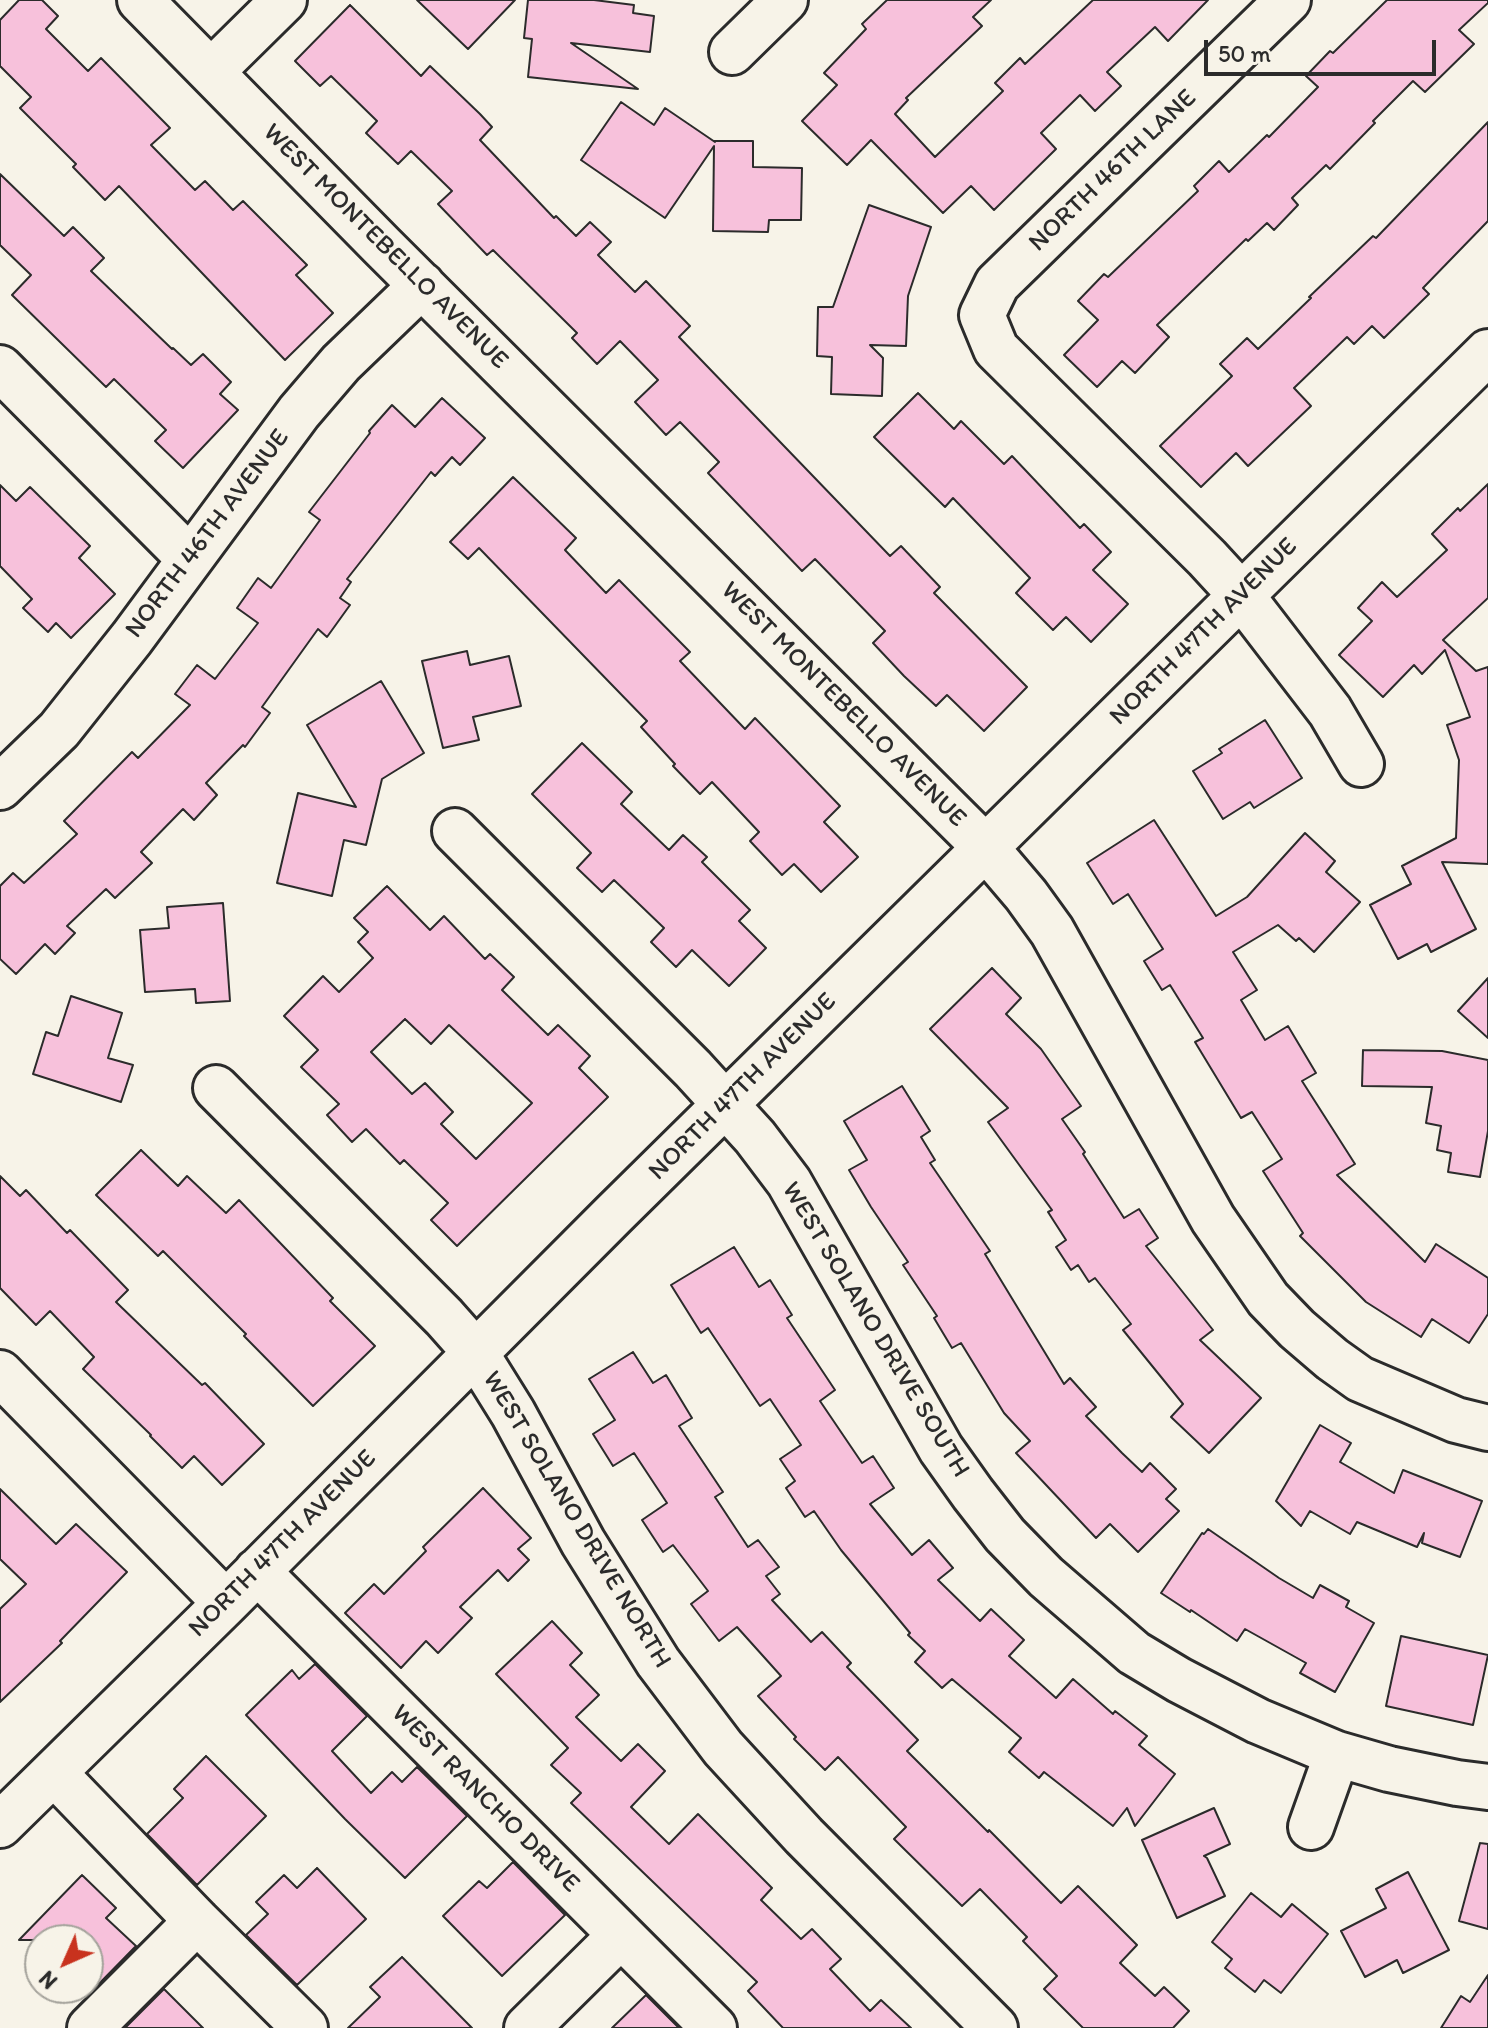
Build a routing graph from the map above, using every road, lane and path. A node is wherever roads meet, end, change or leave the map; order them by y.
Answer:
1 (140, 0) edge
2 (284, 0) edge
3 (785, 0) edge
4 (1288, 0) edge
5 (732, 52) dead end
6 (211, 72) junction
7 (422, 285) junction
8 (1488, 352) edge
9 (0, 368) edge
10 (190, 559) junction
11 (1241, 595) junction
12 (1361, 764) dead end
13 (0, 787) edge
14 (455, 831) dead end
15 (986, 848) junction
16 (216, 1088) dead end
17 (725, 1104) junction
18 (475, 1352) junction
19 (0, 1373) edge
20 (1488, 1428) edge
21 (257, 1571) junction
22 (226, 1603) junction
23 (1337, 1754) junction
24 (54, 1773) junction
25 (1488, 1787) edge
26 (0, 1825) edge
27 (1311, 1827) dead end
28 (197, 1921) junction
29 (621, 1935) junction
30 (90, 2028) edge
31 (305, 2028) edge
32 (527, 2028) edge
33 (714, 2028) edge
34 (995, 2028) edge

1 - 6 street, WEST MONTEBELLO AVENUE
2 - 6 street
3 - 5 street
4 - 11 street, NORTH 46TH LANE
6 - 7 street, WEST MONTEBELLO AVENUE
7 - 10 street, NORTH 46TH AVENUE
7 - 15 street, WEST MONTEBELLO AVENUE
8 - 11 street, NORTH 47TH AVENUE
9 - 10 street
10 - 13 street, NORTH 46TH AVENUE
11 - 12 street
11 - 15 street, NORTH 47TH AVENUE
14 - 17 street, WEST SOLANO DRIVE SOUTH
15 - 17 street, NORTH 47TH AVENUE
15 - 20 street, WEST MONTEBELLO AVENUE
16 - 18 street, WEST SOLANO DRIVE NORTH
17 - 18 street, NORTH 47TH AVENUE
17 - 23 street, WEST SOLANO DRIVE SOUTH
18 - 21 street, NORTH 47TH AVENUE
18 - 34 street, WEST SOLANO DRIVE NORTH
19 - 22 street
21 - 22 street, NORTH 47TH AVENUE
21 - 29 street, WEST RANCHO DRIVE
22 - 24 street, NORTH 47TH AVENUE
23 - 25 street, WEST SOLANO DRIVE SOUTH
23 - 27 street
24 - 26 street, NORTH 47TH AVENUE
24 - 28 street
28 - 30 street
28 - 31 street
29 - 32 street
29 - 33 street, WEST RANCHO DRIVE

